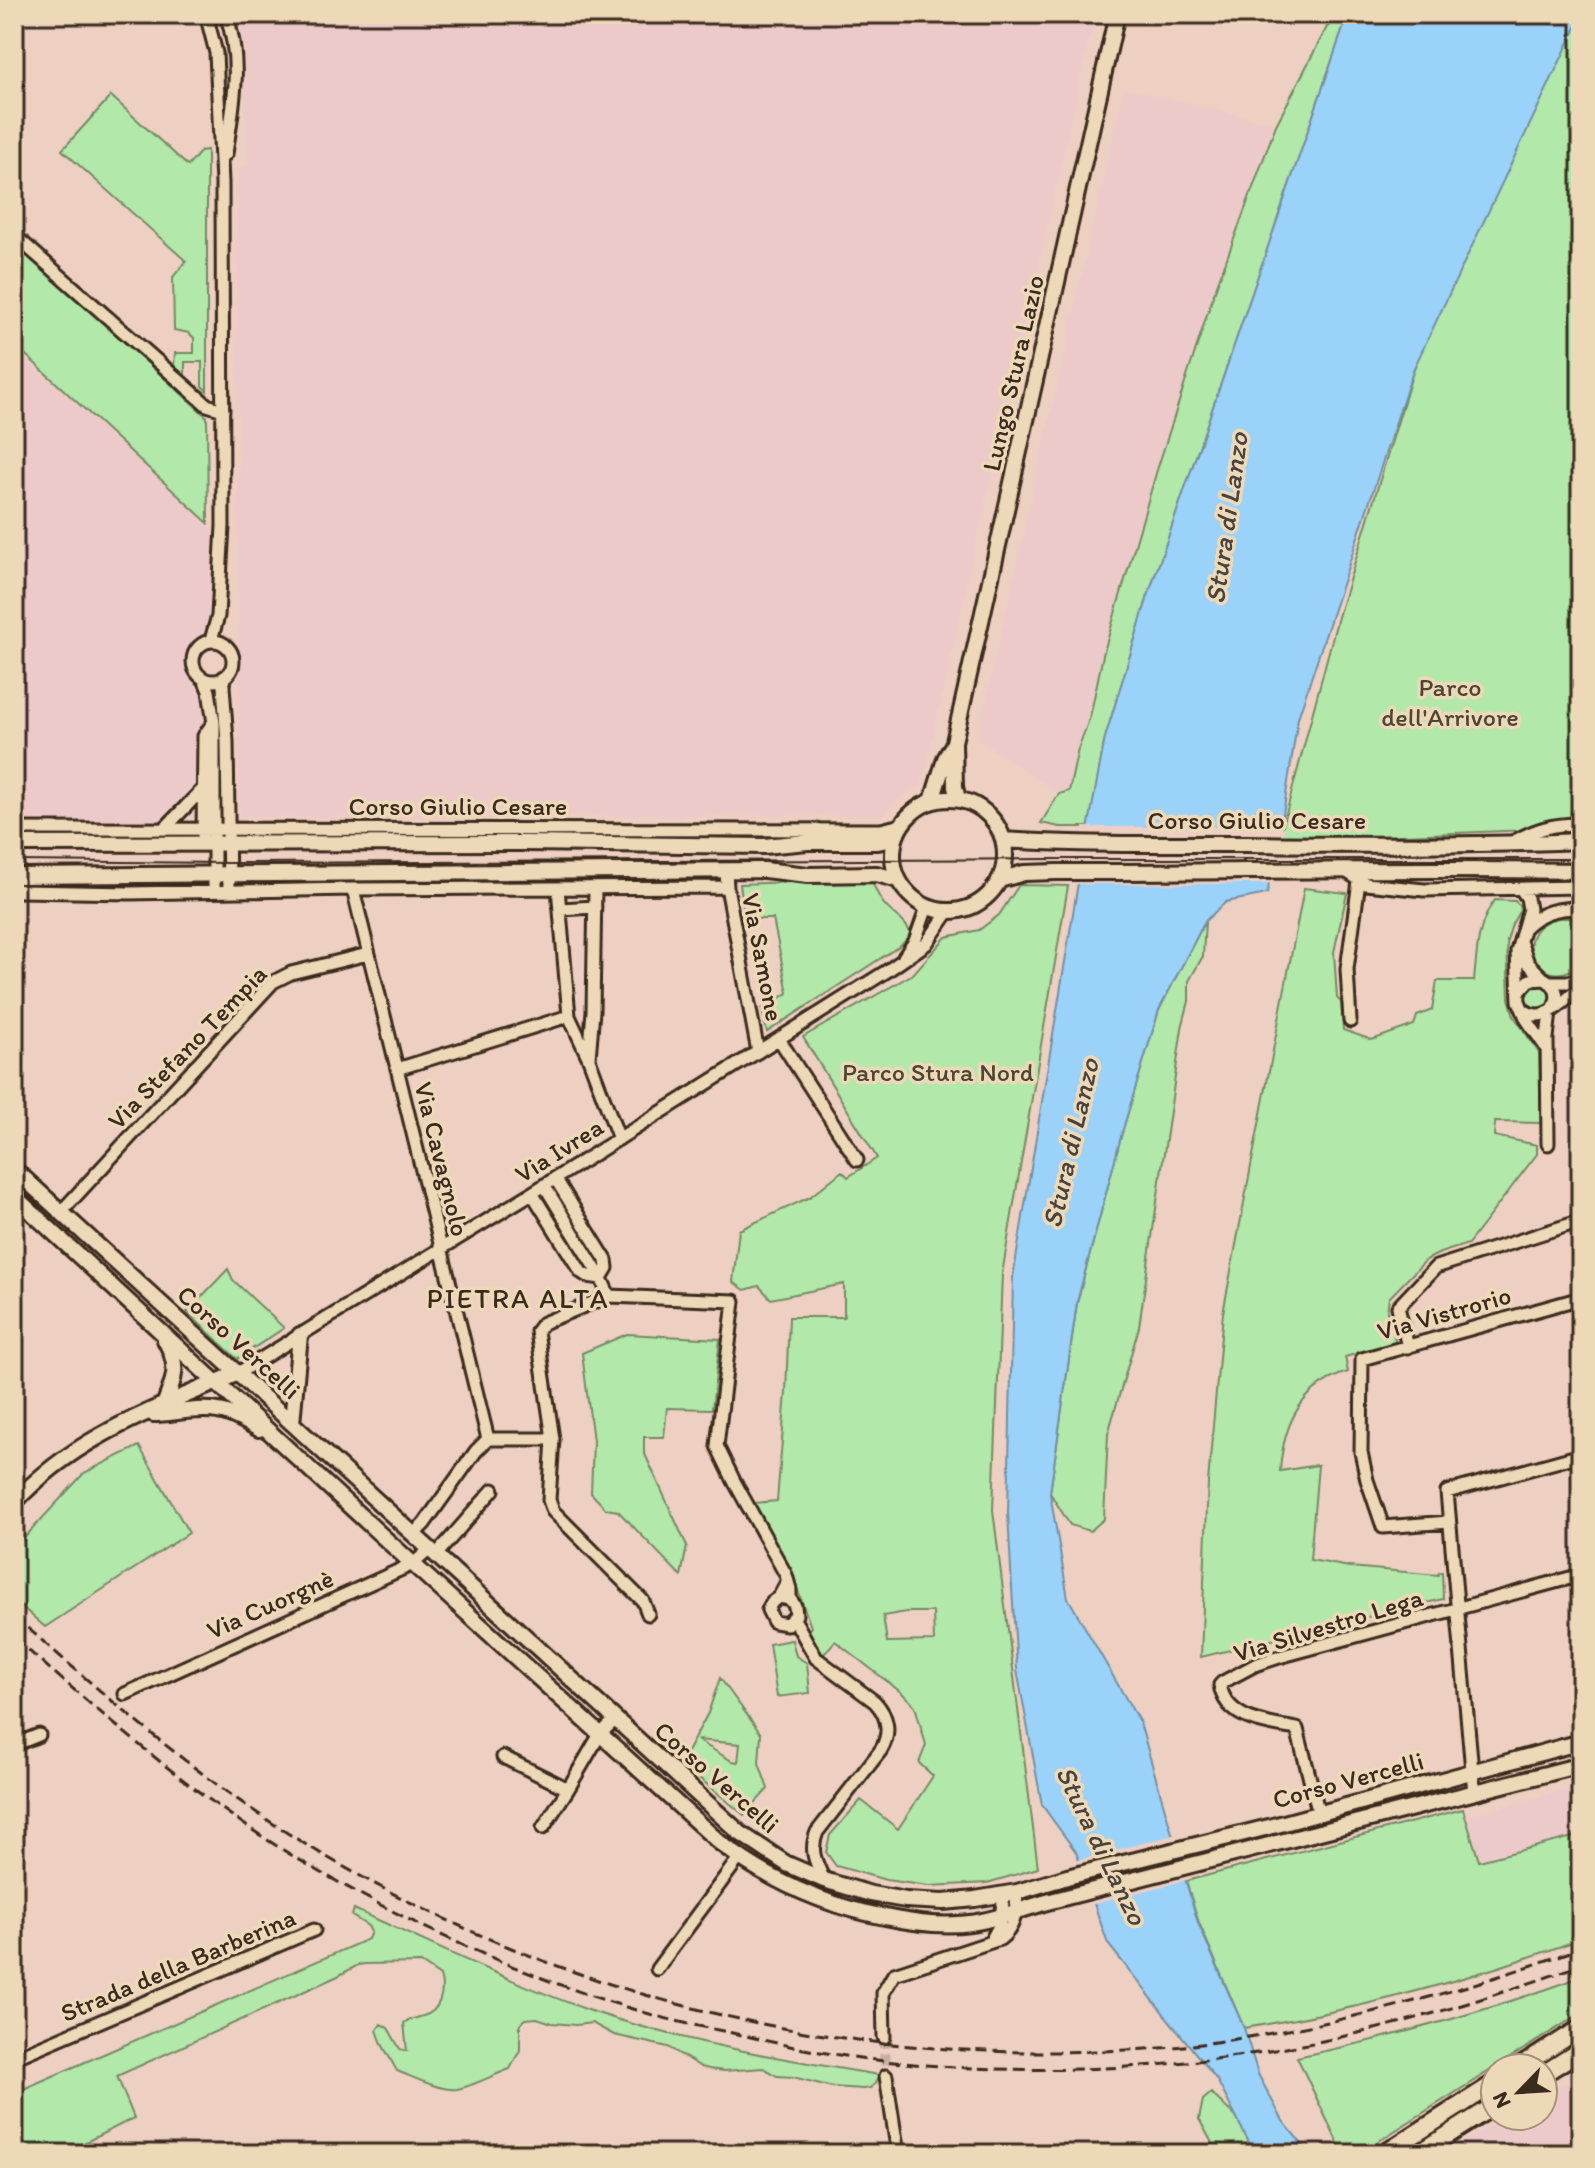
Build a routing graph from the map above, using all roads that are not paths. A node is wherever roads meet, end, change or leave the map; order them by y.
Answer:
1 (206, 14) edge
2 (226, 14) edge
3 (1117, 14) edge
4 (222, 183) junction
5 (14, 235) edge
6 (223, 410) junction
7 (218, 616) junction
8 (211, 640) junction
9 (224, 644) junction
10 (224, 677) junction
11 (204, 679) junction
12 (214, 723) junction
13 (954, 742) junction
14 (203, 789) junction
15 (958, 799) junction
16 (932, 801) junction
17 (1581, 824) edge
18 (165, 828) junction
19 (14, 829) edge
20 (898, 830) junction
21 (215, 837) junction
22 (1003, 840) junction
23 (1581, 841) edge
24 (1511, 843) junction
25 (14, 844) edge
26 (726, 871) junction
27 (1581, 871) edge
28 (487, 873) junction
29 (1360, 874) junction
30 (221, 875) junction
31 (14, 876) edge
32 (898, 880) junction
33 (999, 880) junction
34 (727, 887) junction
35 (1581, 887) edge
36 (487, 888) junction
37 (558, 888) junction
38 (595, 888) junction
39 (14, 889) edge
40 (353, 889) junction
41 (1521, 889) junction
42 (214, 891) junction
43 (229, 891) junction
44 (595, 907) junction
45 (927, 907) junction
46 (1581, 908) edge
47 (560, 909) junction
48 (949, 911) junction
49 (1522, 934) junction
50 (368, 954) junction
51 (901, 962) junction
52 (1581, 979) edge
53 (1547, 981) junction
54 (1581, 987) edge
55 (1520, 991) junction
56 (1524, 1010) junction
57 (1552, 1010) junction
58 (569, 1016) junction
59 (1350, 1021) dead end
60 (779, 1039) junction
61 (1547, 1049) junction
62 (758, 1052) junction
63 (589, 1059) junction
64 (397, 1069) junction
65 (619, 1139) junction
66 (1548, 1144) dead end
67 (857, 1160) dead end
68 (14, 1169) edge
69 (555, 1178) junction
70 (544, 1185) junction
71 (532, 1193) junction
72 (14, 1196) edge
73 (61, 1212) junction
74 (1581, 1221) edge
75 (441, 1247) junction
76 (601, 1278) junction
77 (609, 1296) junction
78 (1581, 1298) edge
79 (158, 1329) junction
80 (300, 1335) junction
81 (1408, 1347) junction
82 (238, 1373) junction
83 (216, 1382) junction
84 (164, 1405) junction
85 (144, 1415) junction
86 (292, 1423) junction
87 (278, 1439) junction
88 (488, 1439) junction
89 (553, 1439) junction
90 (1581, 1455) edge
91 (493, 1490) dead end
92 (14, 1503) edge
93 (1449, 1522) junction
94 (414, 1534) junction
95 (433, 1552) junction
96 (413, 1564) junction
97 (1581, 1575) edge
98 (784, 1598) junction
99 (1456, 1610) junction
100 (648, 1614) dead end
101 (794, 1619) junction
102 (125, 1694) dead end
103 (615, 1720) junction
104 (600, 1734) junction
105 (39, 1735) dead end
106 (1581, 1742) edge
107 (14, 1745) edge
108 (503, 1757) dead end
109 (1581, 1765) edge
110 (1472, 1771) junction
111 (568, 1789) junction
112 (1474, 1793) junction
113 (1319, 1814) junction
114 (543, 1828) dead end
115 (739, 1858) junction
116 (824, 1880) junction
117 (1010, 1893) junction
118 (1009, 1914) junction
119 (314, 1930) dead end
120 (657, 1969) dead end
121 (1581, 2028) edge
122 (884, 2037) tunnel mouth
123 (1581, 2050) edge
124 (1543, 2052) edge
125 (14, 2058) edge
126 (1559, 2064) edge
127 (886, 2076) tunnel mouth
128 (1479, 2093) edge
129 (1479, 2115) edge
130 (898, 2154) edge
131 (1384, 2154) edge
132 (1418, 2154) edge

1 - 4 street
2 - 4 street
3 - 13 main road, Lungo Stura Lazio
4 - 6 street
5 - 6 street
6 - 7 street
7 - 8 street
7 - 9 street
8 - 9 street
8 - 11 street
9 - 10 street
10 - 11 street
10 - 21 street
11 - 12 street
12 - 14 street
12 - 21 street
13 - 15 main road, Lungo Stura Lazio
13 - 16 main road, Lungo Stura Lazio
14 - 18 street
14 - 21 street
15 - 16 main road
15 - 22 main road
16 - 20 main road
17 - 24 street, Corso Giulio Cesare
18 - 19 street, Corso Giulio Cesare
18 - 21 street, Corso Giulio Cesare
20 - 21 main road, Corso Giulio Cesare
20 - 32 main road
21 - 25 main road, Corso Giulio Cesare
21 - 30 street
22 - 24 main road, Corso Giulio Cesare
22 - 33 main road
23 - 24 main road, Corso Giulio Cesare
26 - 28 main road
26 - 32 main road
26 - 34 street, Via Samone
27 - 29 main road, Corso Giulio Cesare
28 - 30 main road
28 - 36 street
29 - 33 main road, Corso Giulio Cesare
29 - 41 street, Corso Giulio Cesare
29 - 59 street
30 - 31 main road
30 - 42 street
30 - 43 street
32 - 45 main road
33 - 48 main road
34 - 38 street
34 - 62 street, Via Samone
35 - 41 street, Corso Giulio Cesare
36 - 37 street
36 - 40 street
37 - 38 street
37 - 47 street
38 - 44 street
39 - 42 street
40 - 43 street
40 - 50 street, Via Cavagnolo
41 - 49 street
42 - 43 street
44 - 47 street
44 - 63 street
45 - 48 main road
45 - 51 street, Via Ivrea
46 - 49 street
47 - 58 street
48 - 51 street, Via Ivrea
49 - 53 street
49 - 55 street
50 - 64 street, Via Cavagnolo
50 - 73 street, Via Stefano Tempia
51 - 60 street, Via Ivrea
52 - 53 street
53 - 55 street
53 - 57 street
54 - 57 street
55 - 56 street
56 - 57 street
56 - 61 street
57 - 61 street
58 - 63 street
58 - 64 street
60 - 62 street, Via Ivrea
60 - 67 street
61 - 66 street
62 - 65 street, Via Ivrea
63 - 65 street
64 - 75 street, Via Cavagnolo
65 - 69 street, Via Ivrea
68 - 73 main road, Corso Vercelli
69 - 70 street, Via Ivrea
69 - 76 street
70 - 71 street, Via Ivrea
70 - 76 street
71 - 75 street, Via Ivrea
71 - 76 street
72 - 79 main road, Corso Vercelli
73 - 82 main road, Corso Vercelli
74 - 81 street
75 - 80 street, Via Ivrea
75 - 88 street, Via Cavagnolo
76 - 77 street
77 - 89 street
77 - 98 street
78 - 81 street, Via Vistrorio
79 - 83 main road, Corso Vercelli
79 - 84 main road
80 - 82 street, Via Ivrea
80 - 86 main road
81 - 93 street, Via Vistrorio
82 - 83 main road
82 - 86 main road, Corso Vercelli
83 - 84 main road
83 - 87 main road, Corso Vercelli
84 - 85 main road
85 - 87 main road
85 - 92 main road
86 - 94 main road, Corso Vercelli
87 - 96 main road, Corso Vercelli
88 - 89 street
88 - 94 street
89 - 100 street
90 - 93 street
91 - 95 street, Via Cuorgnè
93 - 99 street
94 - 95 main road, Corso Vercelli
95 - 96 street, Via Cuorgnè
95 - 103 main road, Corso Vercelli
96 - 102 street, Via Cuorgnè
96 - 104 main road, Corso Vercelli
97 - 99 street, Via Silvestro Lega
98 - 101 street
98 - 101 street
99 - 110 street
99 - 113 street, Via Silvestro Lega
101 - 116 street
103 - 104 street
103 - 116 main road, Corso Vercelli
104 - 111 street
104 - 115 main road, Corso Vercelli
105 - 107 street
106 - 110 main road, Corso Vercelli
108 - 111 street
109 - 112 main road, Corso Vercelli
110 - 112 street
110 - 113 main road, Corso Vercelli
111 - 114 street
112 - 118 main road, Corso Vercelli
113 - 117 main road, Corso Vercelli
115 - 118 main road, Corso Vercelli
115 - 120 street, Corso Vercelli
116 - 117 main road, Corso Vercelli
117 - 118 street
118 - 122 street
119 - 125 street, Strada della Barberina
121 - 124 highway
123 - 126 highway
127 - 130 street
128 - 131 highway
129 - 132 highway

